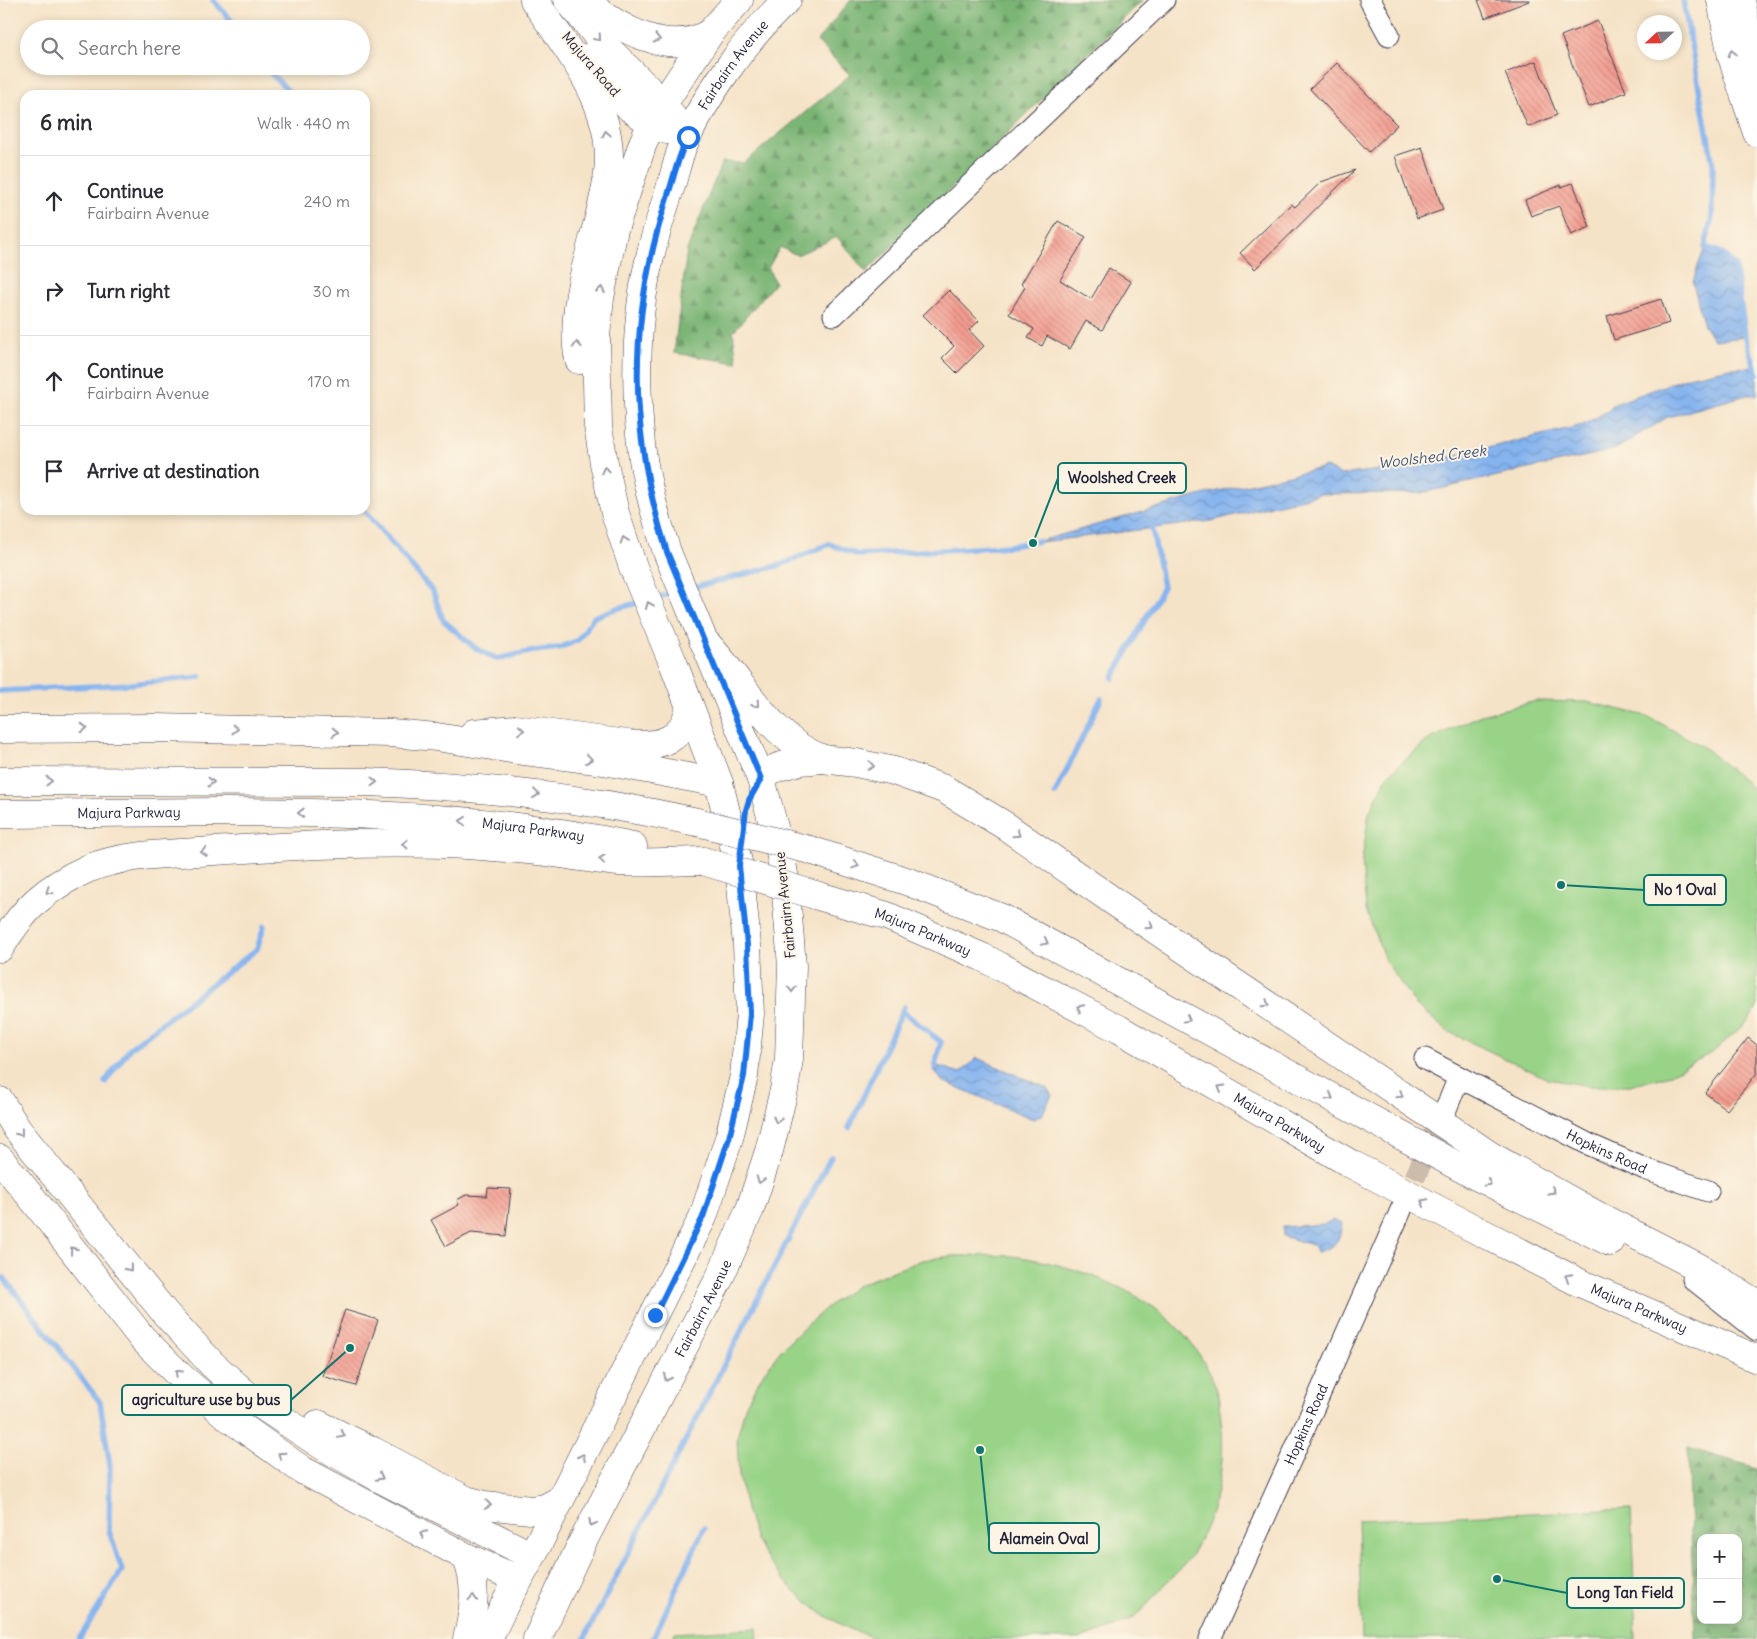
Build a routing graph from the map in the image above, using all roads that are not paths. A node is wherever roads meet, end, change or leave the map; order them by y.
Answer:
1 (534, 0) edge
2 (568, 0) edge
3 (584, 0) edge
4 (739, 0) edge
5 (787, 0) edge
6 (1164, 0) edge
7 (1370, 0) edge
8 (1721, 0) edge
9 (1741, 0) edge
10 (710, 34) junction
11 (1389, 35) dead end
12 (1757, 86) edge
13 (658, 113) junction
14 (1757, 133) edge
15 (687, 138) junction
16 (834, 315) dead end
17 (598, 426) junction
18 (701, 636) junction
19 (690, 708) junction
20 (0, 729) edge
21 (437, 737) junction
22 (823, 759) junction
23 (0, 781) edge
24 (719, 783) junction
25 (757, 786) junction
26 (0, 814) edge
27 (703, 861) junction
28 (739, 866) junction
29 (0, 948) edge
30 (1425, 1059) dead end
31 (1459, 1077) junction
32 (0, 1101) edge
33 (1446, 1109) tunnel mouth
34 (0, 1159) edge
35 (1708, 1191) dead end
36 (1401, 1210) tunnel mouth
37 (1693, 1278) junction
38 (1757, 1304) edge
39 (1757, 1330) edge
40 (1757, 1338) edge
41 (1710, 1340) junction
42 (1757, 1359) edge
43 (248, 1397) junction
44 (560, 1500) junction
45 (532, 1556) junction
46 (466, 1557) junction
47 (567, 1574) junction
48 (519, 1580) junction
49 (556, 1599) junction
50 (467, 1639) edge
51 (488, 1639) edge
52 (537, 1639) edge
53 (1210, 1639) edge

1 - 13 main road, Majura Road
17 -> 1 main road
2 -> 13 main road, Majura Road
3 -> 10 main road
4 - 10 main road
5 - 15 main road, Fairbairn Avenue
6 - 16 street
7 - 11 street
14 -> 8 main road
9 - 12 main road
10 - 13 main road
13 - 15 main road
17 -> 13 main road
15 - 18 main road, Fairbairn Avenue
19 -> 17 main road
18 -> 22 main road
18 - 25 main road, Fairbairn Avenue
21 -> 19 main road
19 - 24 main road
20 -> 21 main road
21 -> 24 main road
22 - 25 main road
22 -> 38 main road
23 -> 37 main road, bridge
24 - 25 main road
24 - 28 main road
25 - 28 main road
25 -> 47 main road, Fairbairn Avenue
27 -> 26 main road, Majura Parkway
27 -> 29 main road
41 -> 27 main road, Majura Parkway, bridge
44 -> 28 main road
30 - 31 street, Hopkins Road
31 - 33 street
31 - 35 street, Hopkins Road
32 -> 43 main road
46 -> 34 main road
36 - 53 street, Hopkins Road
37 - 38 main road
37 - 39 street
40 - 41 street
41 - 42 main road, Majura Parkway
43 -> 44 main road
43 -> 45 main road
44 - 45 main road
45 - 47 main road
45 - 48 main road
46 - 48 main road
50 -> 46 main road
47 - 49 main road, Fairbairn Avenue
48 - 49 main road
48 - 51 main road
49 - 52 main road, Fairbairn Avenue

